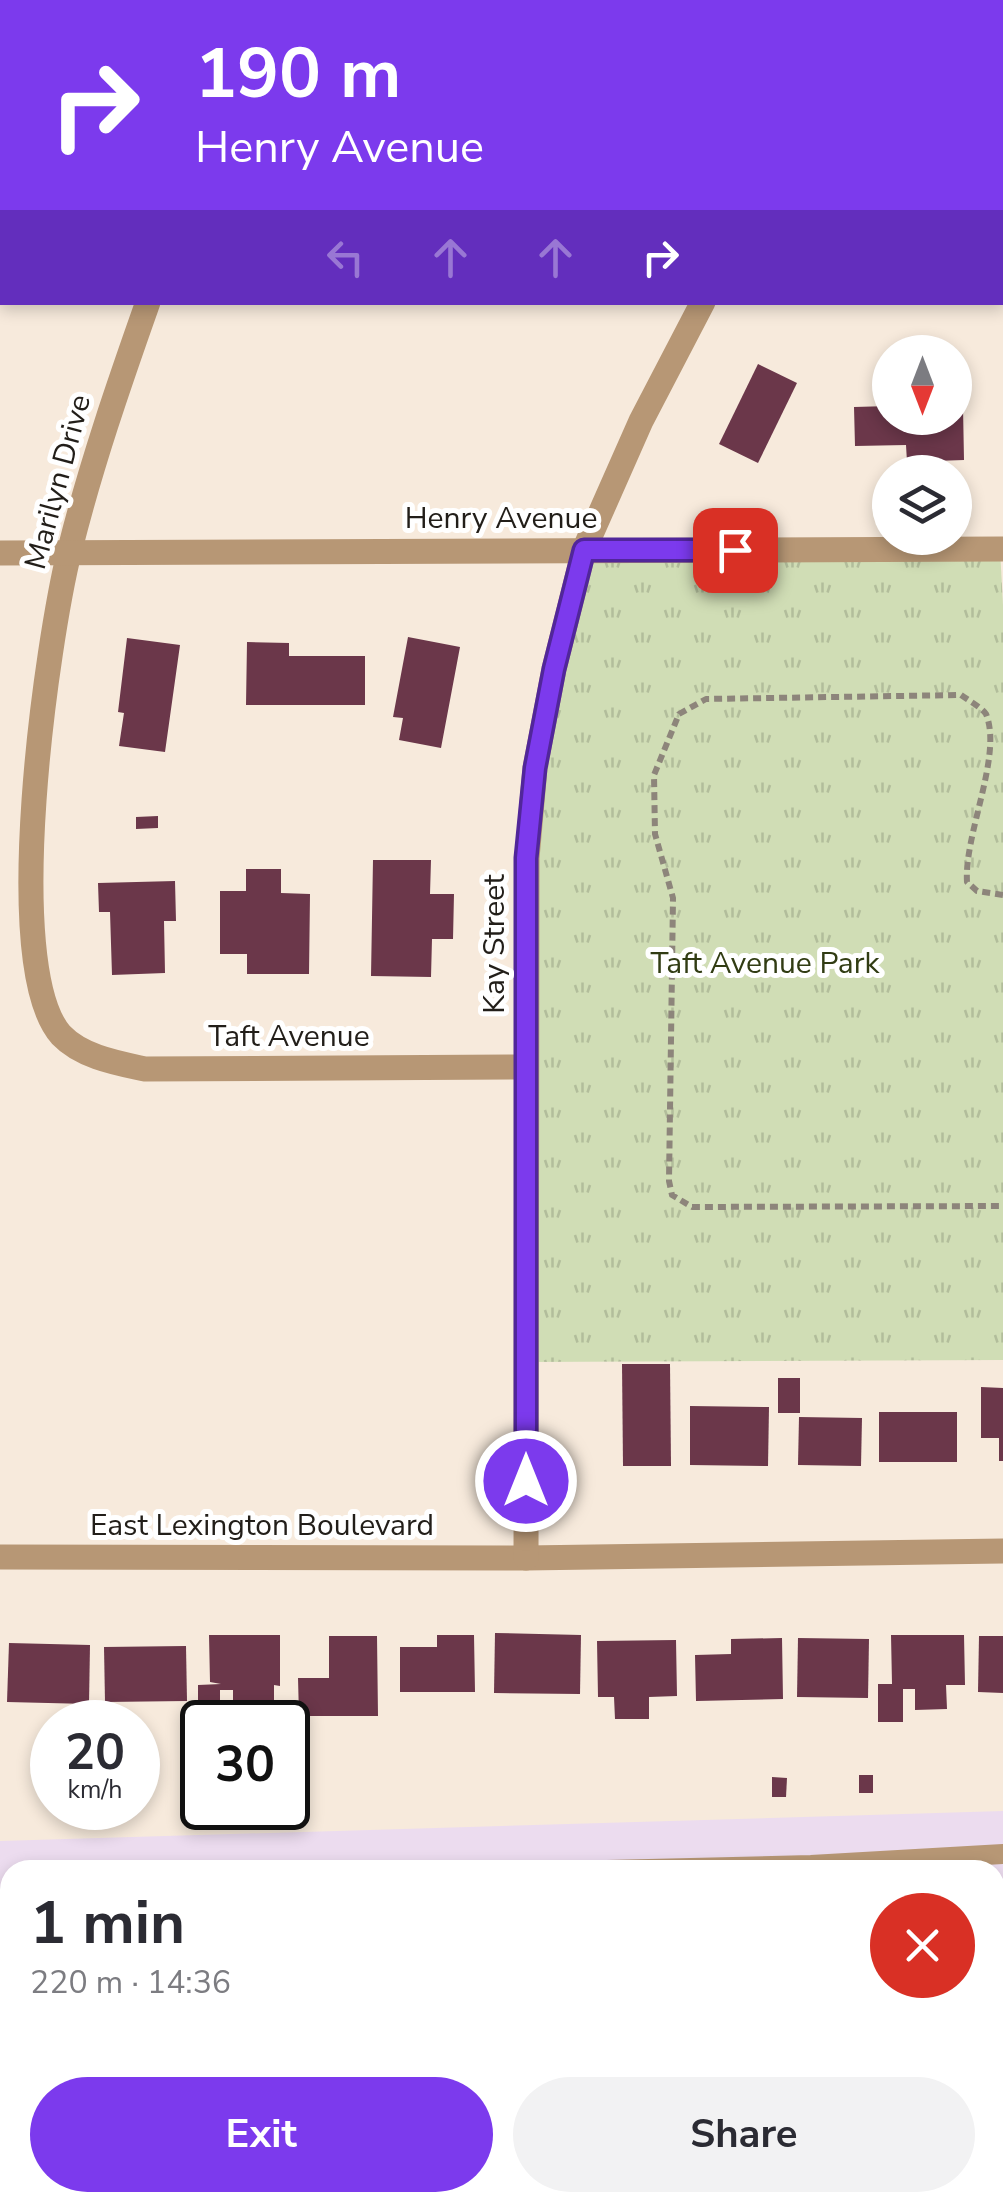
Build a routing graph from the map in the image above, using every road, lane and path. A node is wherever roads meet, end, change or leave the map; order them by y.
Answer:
1 (147, 305) edge
2 (701, 305) edge
3 (1003, 549) edge
4 (584, 550) junction
5 (70, 552) junction
6 (0, 553) edge
7 (1003, 895) edge
8 (61, 1035) joint
9 (526, 1067) junction
10 (1003, 1206) edge
11 (1003, 1552) edge
12 (0, 1557) edge
13 (526, 1558) junction
14 (1003, 1854) edge
15 (898, 1860) edge

1 - 5 street, Marilyn Drive
2 - 4 street, Kay Street
3 - 4 street, Henry Avenue
4 - 5 street, Henry Avenue
4 - 9 street, Kay Street
5 - 6 street, Henry Avenue
5 - 8 street, Marilyn Drive
7 - 10 path
8 - 9 street, Taft Avenue
9 - 13 street, Kay Street
11 - 13 street, East Lexington Boulevard
12 - 13 street, East Lexington Boulevard
14 - 15 lane

